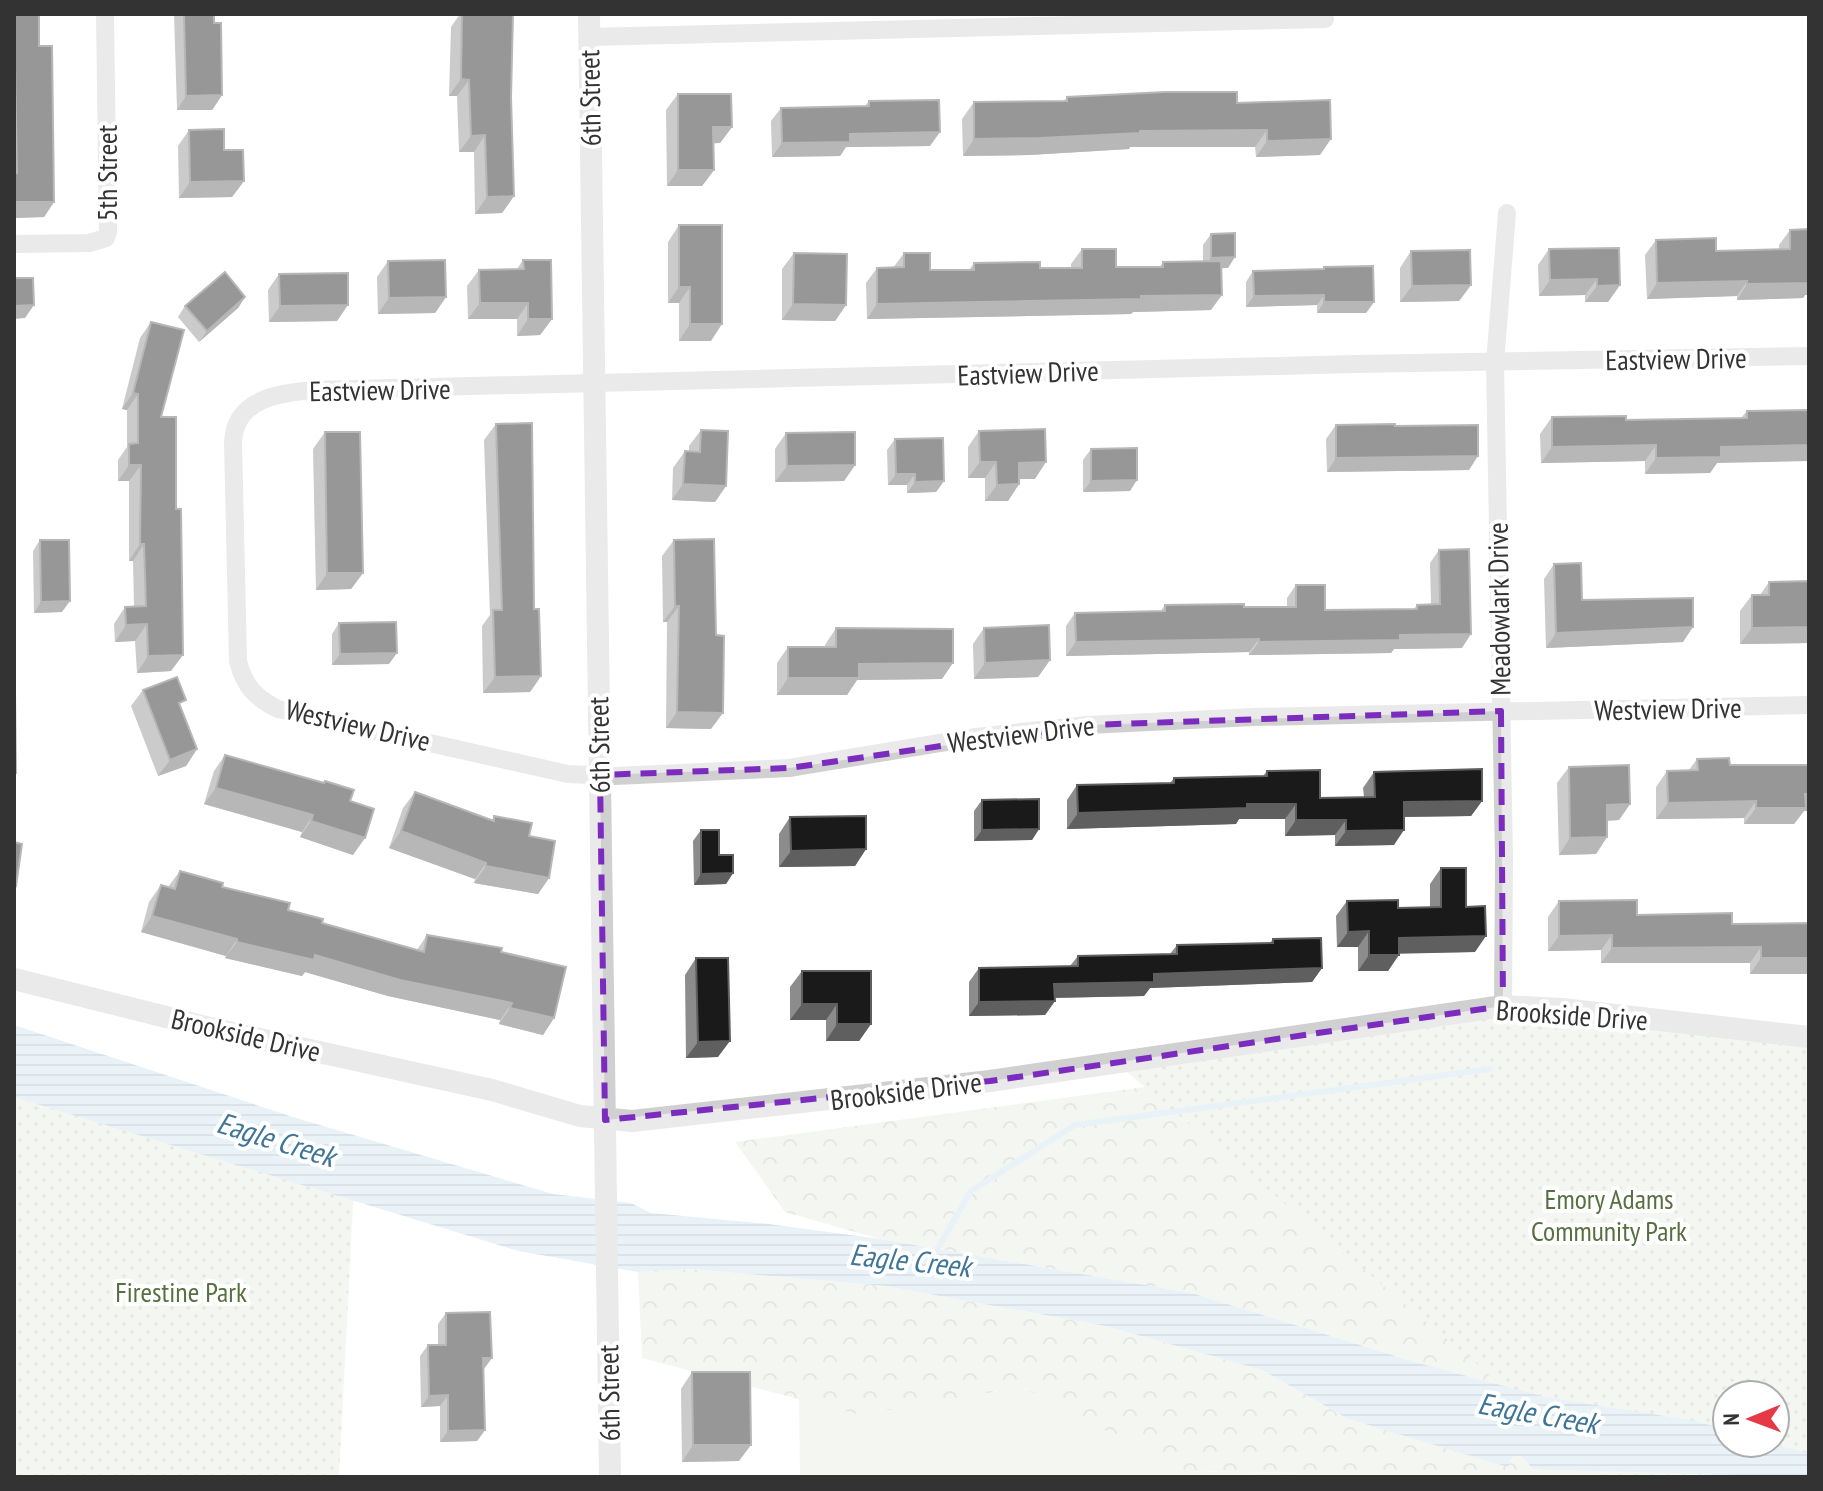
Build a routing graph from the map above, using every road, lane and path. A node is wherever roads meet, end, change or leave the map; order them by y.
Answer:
1 (105, 14) edge
2 (589, 14) edge
3 (1325, 19) dead end
4 (589, 37) junction
5 (1507, 213) dead end
6 (14, 244) edge
7 (1809, 356) edge
8 (1495, 363) junction
9 (593, 385) junction
10 (249, 689) joint
11 (1809, 705) edge
12 (1501, 711) junction
13 (600, 775) junction
14 (14, 979) edge
15 (1503, 1006) junction
16 (1809, 1037) edge
17 (605, 1120) junction
18 (610, 1477) edge

1 - 6 street, 5th Street
2 - 4 street, 6th Street
3 - 4 street
4 - 9 street, 6th Street
5 - 8 street, Meadowlark Drive
7 - 8 street, Eastview Drive
8 - 9 street, Eastview Drive
8 - 12 street, Meadowlark Drive
9 - 10 street, Eastview Drive
9 - 13 street, 6th Street
10 - 13 street, Westview Drive
11 - 12 street, Westview Drive
12 - 13 street, Westview Drive
12 - 15 street, Meadowlark Drive
13 - 17 street, 6th Street
14 - 17 street, Brookside Drive
15 - 16 street, Brookside Drive
15 - 17 street, Brookside Drive
17 - 18 street, 6th Street

